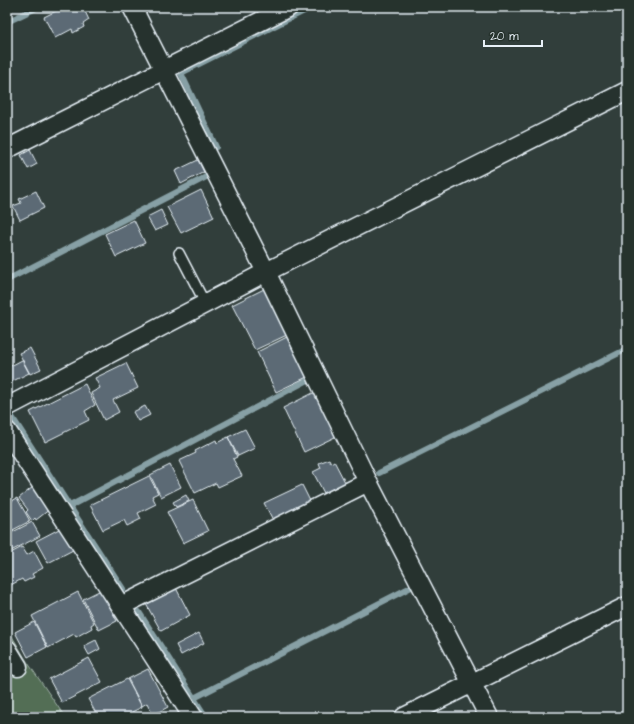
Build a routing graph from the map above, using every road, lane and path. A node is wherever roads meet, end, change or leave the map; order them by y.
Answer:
1 (132, 7) edge
2 (289, 7) edge
3 (164, 70) junction
4 (627, 91) edge
5 (7, 149) edge
6 (178, 253) dead end
7 (266, 272) junction
8 (205, 303) junction
9 (7, 407) edge
10 (7, 431) edge
11 (368, 482) junction
12 (121, 606) junction
13 (627, 606) edge
14 (7, 649) edge
15 (18, 667) dead end
16 (472, 684) junction
17 (193, 717) edge
18 (404, 717) edge
19 (489, 717) edge

1 - 3 street
2 - 3 street
3 - 5 street
3 - 7 street
4 - 7 street
6 - 8 lane
7 - 8 street
7 - 11 street
8 - 9 street
10 - 12 street
11 - 12 street
11 - 16 street
12 - 17 street
13 - 16 street
14 - 15 street
16 - 18 street
16 - 19 street

